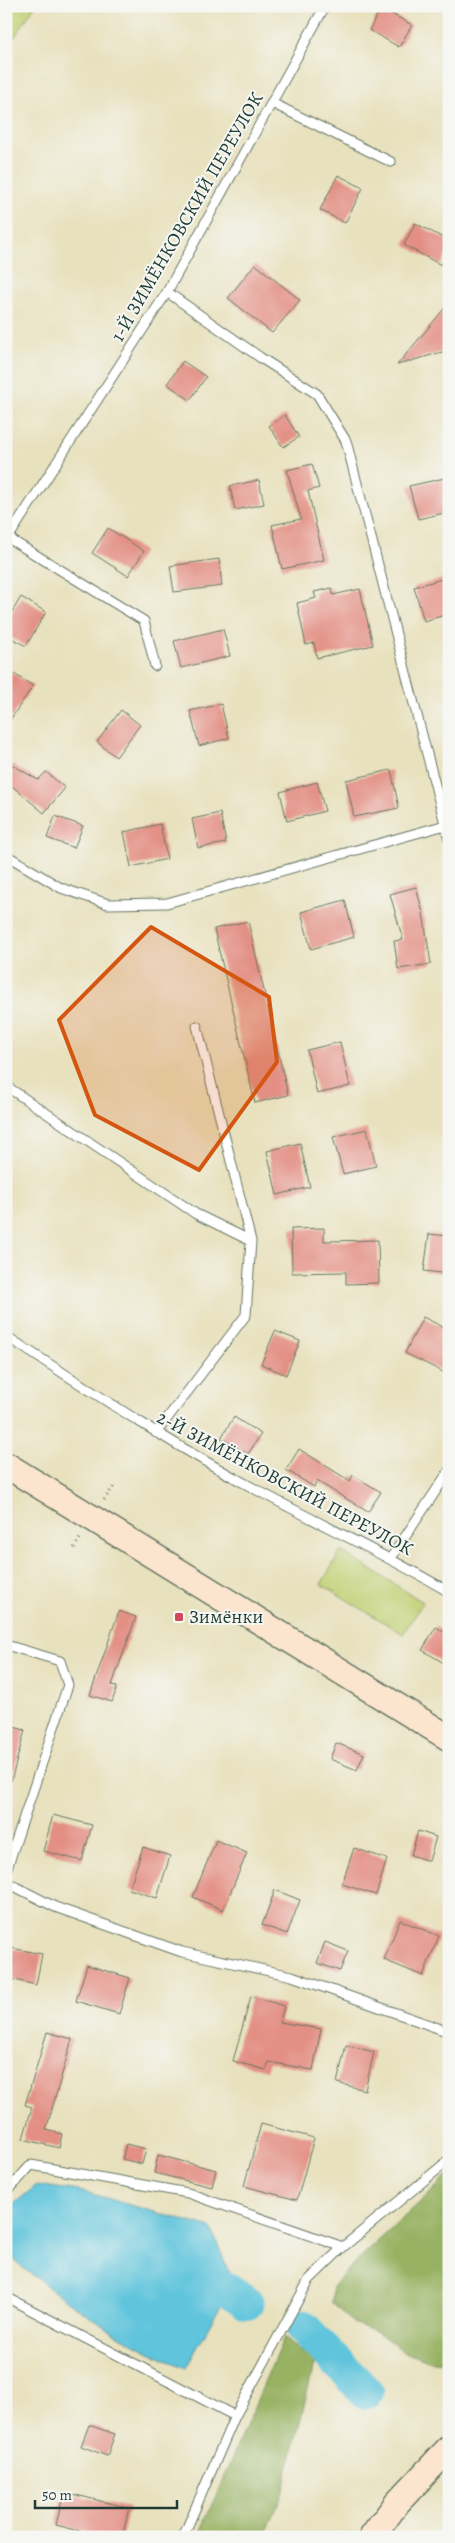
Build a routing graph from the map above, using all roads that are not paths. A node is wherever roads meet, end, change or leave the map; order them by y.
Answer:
1 (326, 6) edge
2 (272, 103) junction
3 (390, 162) dead end
4 (167, 292) junction
5 (7, 539) edge
6 (155, 666) dead end
7 (448, 825) edge
8 (449, 839) edge
9 (6, 854) edge
10 (197, 1026) dead end
11 (6, 1086) edge
12 (251, 1241) junction
13 (6, 1336) edge
14 (156, 1433) junction
15 (6, 1465) edge
16 (449, 1471) edge
17 (391, 1558) junction
18 (449, 1592) edge
19 (6, 1645) edge
20 (449, 1738) edge
21 (6, 1871) edge
22 (6, 1882) edge
23 (449, 2032) edge
24 (449, 2160) edge
25 (6, 2194) edge
26 (343, 2247) junction
27 (6, 2297) edge
28 (234, 2416) junction
29 (449, 2448) edge
30 (183, 2537) edge
31 (372, 2537) edge

1 - 2 lane, 1-Й ЗИМЁНКОВСКИЙ ПЕРЕУЛОК
2 - 3 lane
2 - 4 lane, 1-Й ЗИМЁНКОВСКИЙ ПЕРЕУЛОК
4 - 5 lane, 1-Й ЗИМЁНКОВСКИЙ ПЕРЕУЛОК
4 - 7 lane
5 - 6 lane
7 - 8 lane
7 - 9 lane
10 - 12 lane
11 - 12 lane
12 - 14 lane
13 - 14 lane, 2-Й ЗИМЁНКОВСКИЙ ПЕРЕУЛОК
14 - 17 lane, 2-Й ЗИМЁНКОВСКИЙ ПЕРЕУЛОК
15 - 20 main road
16 - 17 lane
17 - 18 lane, 2-Й ЗИМЁНКОВСКИЙ ПЕРЕУЛОК
19 - 21 lane
22 - 23 lane
24 - 26 lane
25 - 26 lane
26 - 28 lane
27 - 28 lane
28 - 30 lane
29 - 31 main road

